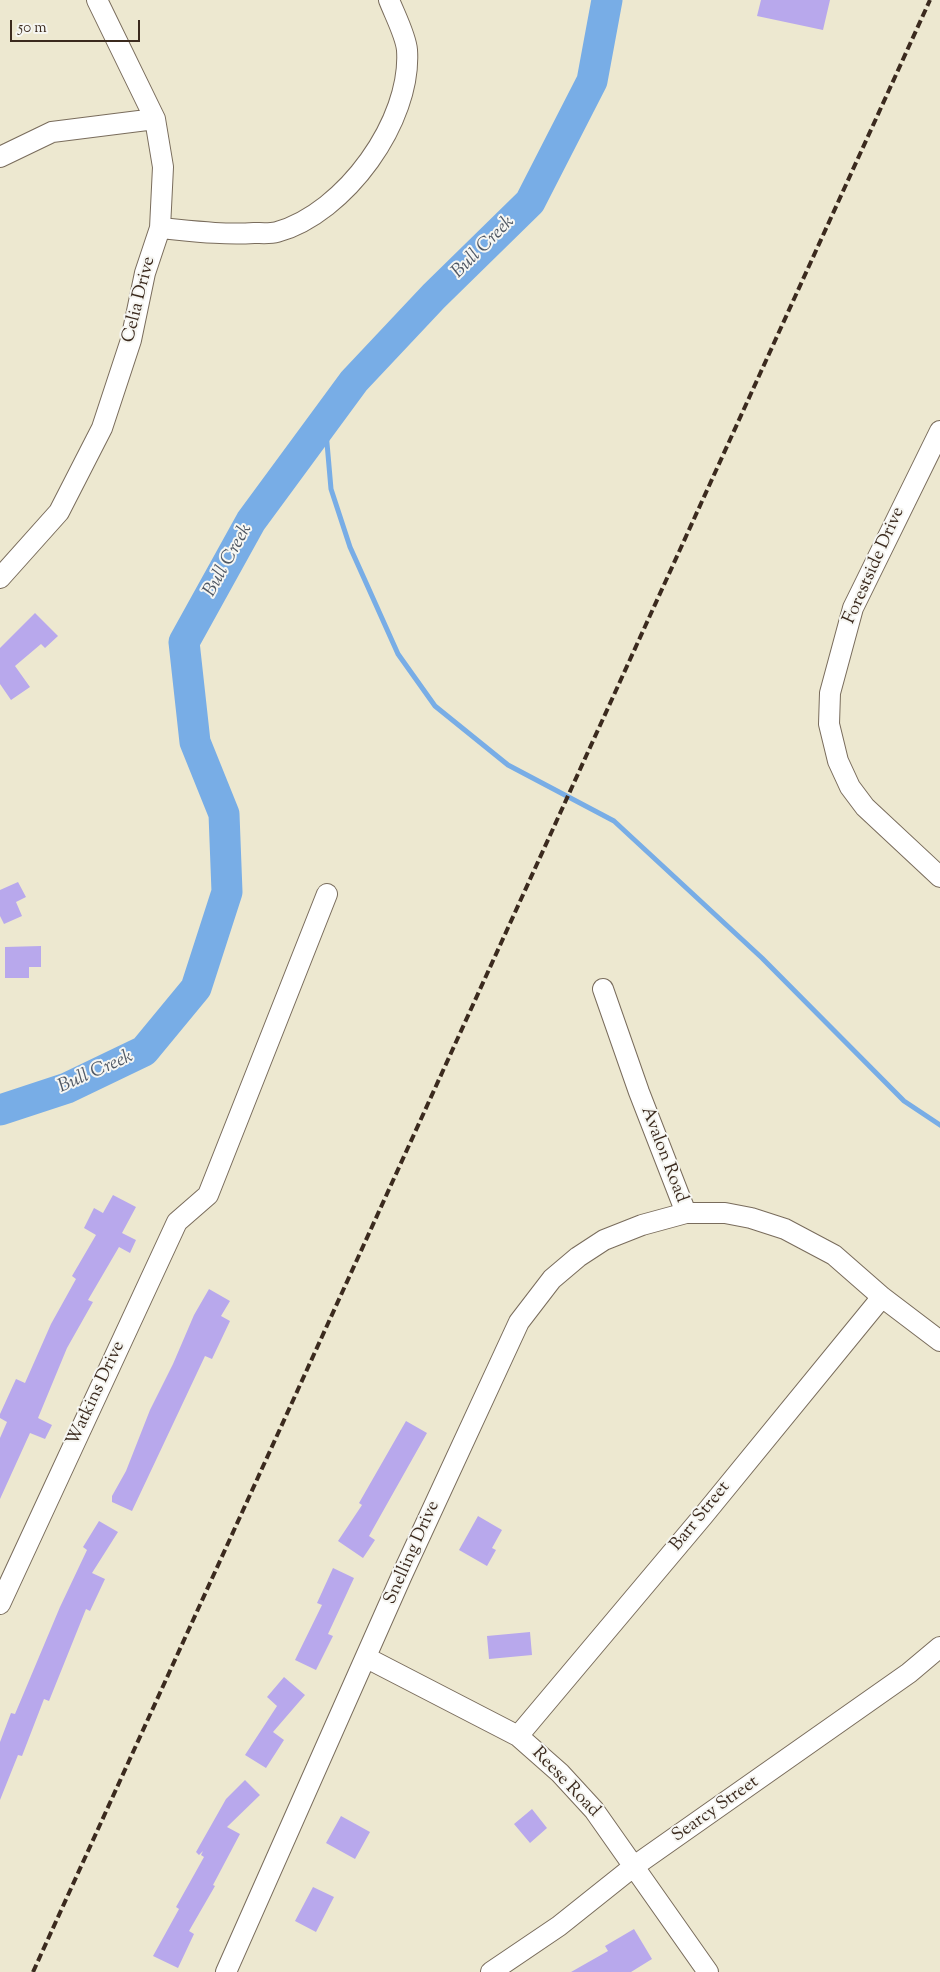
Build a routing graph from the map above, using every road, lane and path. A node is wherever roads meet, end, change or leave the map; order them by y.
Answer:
1 (96, 0) edge
2 (389, 0) edge
3 (155, 119) junction
4 (0, 157) edge
5 (160, 228) junction
6 (940, 431) edge
7 (0, 578) edge
8 (940, 877) edge
9 (327, 894) dead end
10 (603, 989) dead end
11 (686, 1213) junction
12 (882, 1297) junction
13 (940, 1341) edge
14 (0, 1604) edge
15 (940, 1647) edge
16 (367, 1658) junction
17 (518, 1736) junction
18 (634, 1867) junction
19 (226, 1972) edge
20 (491, 1972) edge
21 (708, 1972) edge

1 - 3 street, Celia Drive
2 - 5 street
3 - 4 street
3 - 5 street, Celia Drive
5 - 7 street, Celia Drive
6 - 8 street, Forestside Drive
9 - 14 street, Watkins Drive
10 - 11 street, Avalon Road
11 - 12 street, Avalon Road
11 - 16 street, Snelling Drive
12 - 13 street, Avalon Road
12 - 17 street, Barr Street
15 - 18 street, Searcy Street
16 - 17 street, Reese Road
16 - 19 street, Snelling Drive
17 - 18 street, Reese Road
18 - 20 street, Searcy Street
18 - 21 street, Reese Road

